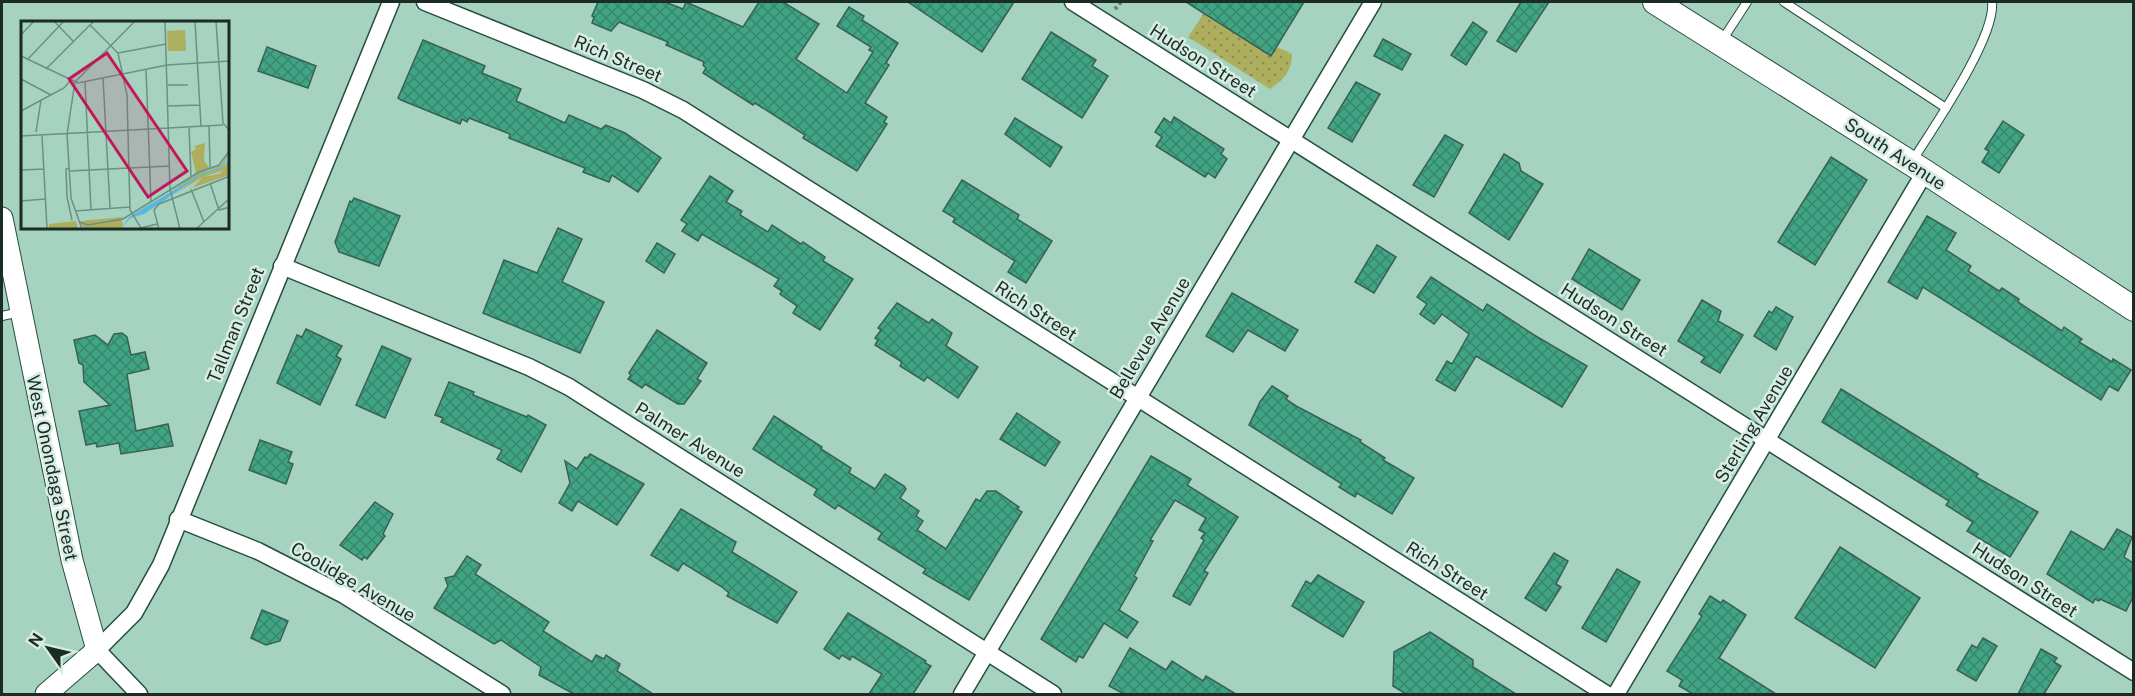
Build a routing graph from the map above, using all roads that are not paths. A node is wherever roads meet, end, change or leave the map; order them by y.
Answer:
1 (391, 2) edge
2 (425, 2) edge
3 (1073, 2) edge
4 (1373, 2) edge
5 (1655, 2) edge
6 (1747, 2) edge
7 (1784, 2) edge
8 (1992, 2) edge
9 (1720, 43) junction
10 (1946, 108) junction
11 (1291, 139) junction
12 (1918, 168) junction
13 (2, 218) edge
14 (282, 266) junction
15 (2133, 309) edge
16 (11, 314) edge
17 (1136, 399) junction
18 (1768, 439) junction
19 (178, 519) junction
20 (97, 651) junction
21 (987, 652) junction
22 (2133, 672) edge
23 (46, 694) edge
24 (139, 694) edge
25 (502, 694) edge
26 (962, 694) edge
27 (1053, 694) edge
28 (1606, 694) edge
29 (1616, 694) edge

1 - 14 street, Tallman Street
2 - 17 street, Rich Street
3 - 11 street, Hudson Street
4 - 11 street, Bellevue Avenue
5 - 9 main road, South Avenue
6 - 9 lane
7 - 10 lane
8 - 10 lane
9 - 12 main road, South Avenue
10 - 12 lane
11 - 17 street, Bellevue Avenue
11 - 18 street, Hudson Street
12 - 15 main road, South Avenue
12 - 18 street, Sterling Avenue
13 - 16 street, West Onondaga Street
14 - 19 street, Tallman Street
14 - 21 street, Palmer Avenue
16 - 20 street, West Onondaga Street
17 - 21 street, Bellevue Avenue
17 - 28 street, Rich Street
18 - 22 street, Hudson Street
18 - 29 street, Sterling Avenue
19 - 20 street, Tallman Street
19 - 25 street, Coolidge Avenue
20 - 23 street
20 - 24 street
21 - 26 street, Bellevue Avenue
21 - 27 street, Palmer Avenue

